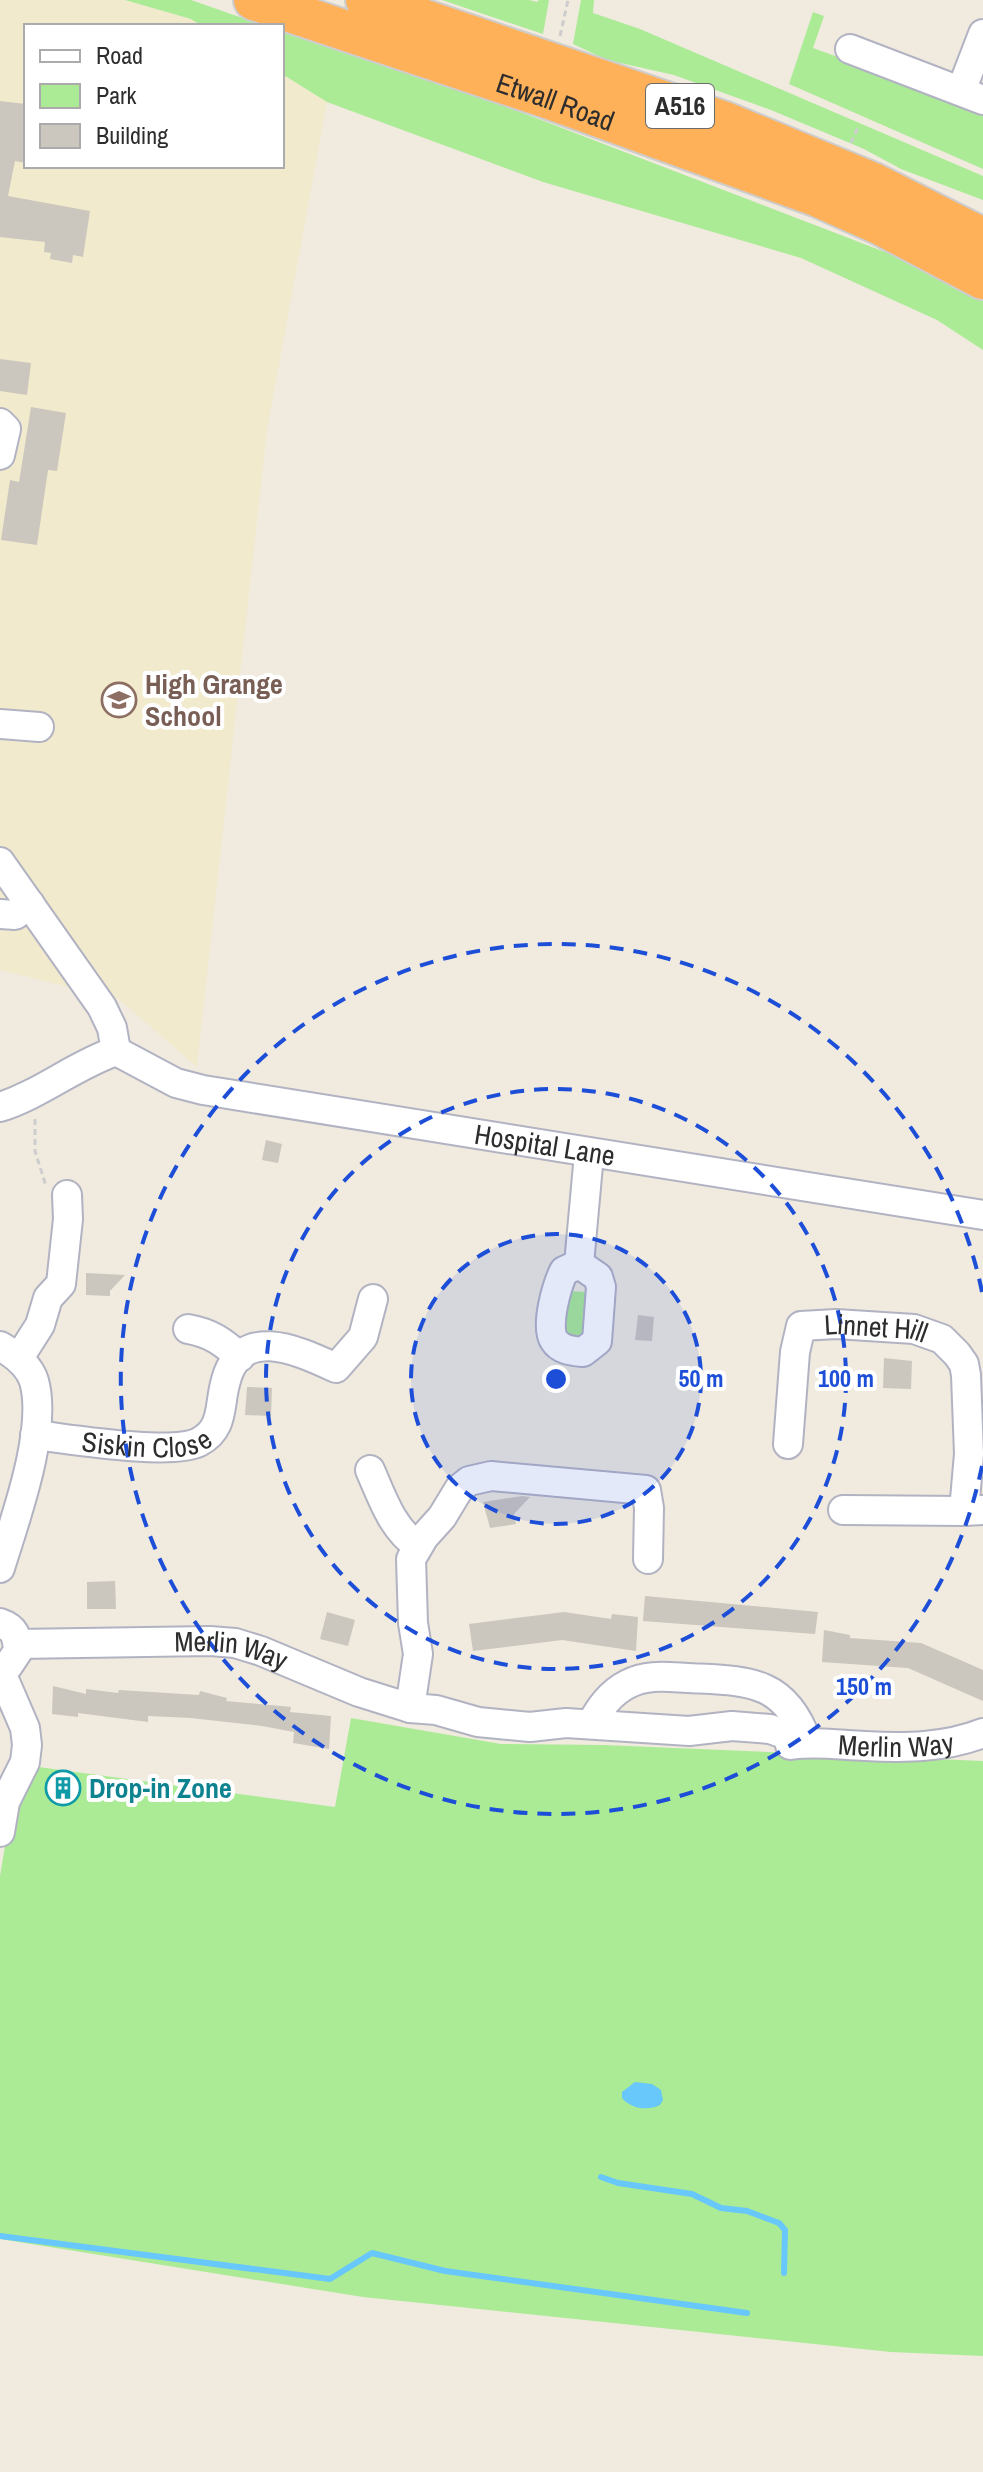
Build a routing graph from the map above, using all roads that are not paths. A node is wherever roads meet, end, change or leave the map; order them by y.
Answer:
1 (254, 0) edge
2 (366, 0) edge
3 (983, 34) edge
4 (850, 49) dead end
5 (549, 80) junction
6 (972, 96) edge
7 (983, 238) edge
8 (983, 279) edge
9 (0, 423) edge
10 (0, 455) edge
11 (0, 724) edge
12 (39, 727) dead end
13 (0, 862) edge
14 (30, 904) junction
15 (0, 914) edge
16 (116, 1051) junction
17 (0, 1107) edge
18 (589, 1154) junction
19 (67, 1195) dead end
20 (983, 1215) edge
21 (579, 1264) dead end
22 (373, 1299) dead end
23 (188, 1329) dead end
24 (9, 1352) edge
25 (240, 1357) junction
26 (974, 1360) edge
27 (35, 1435) junction
28 (788, 1444) dead end
29 (370, 1470) dead end
30 (843, 1510) dead end
31 (973, 1510) edge
32 (418, 1546) junction
33 (648, 1559) dead end
34 (0, 1568) edge
35 (9, 1634) edge
36 (423, 1709) junction
37 (578, 1724) junction
38 (983, 1733) edge
39 (807, 1742) junction
40 (0, 1832) edge

1 - 5 highway, Etwall Road / A516
2 - 5 highway, Etwall Road / A516
3 - 6 street
4 - 6 street
5 - 7 highway, Etwall Road / A516
5 - 8 highway, Etwall Road / A516
9 - 10 street
11 - 12 street
13 - 14 street
14 - 15 street
14 - 16 street
16 - 17 street
16 - 18 street, Hospital Lane
18 - 20 street, Hospital Lane
18 - 21 street
19 - 24 street
22 - 25 street
23 - 25 street
24 - 27 street
25 - 27 street, Siskin Close
26 - 28 street, Linnet Hill
26 - 31 street, Linnet Hill
27 - 34 street
29 - 32 street
30 - 31 street
32 - 33 street
32 - 36 street
35 - 36 street, Merlin Way
35 - 40 street
36 - 37 street, Merlin Way
37 - 39 street, Merlin Way
37 - 39 street
38 - 39 street, Merlin Way

